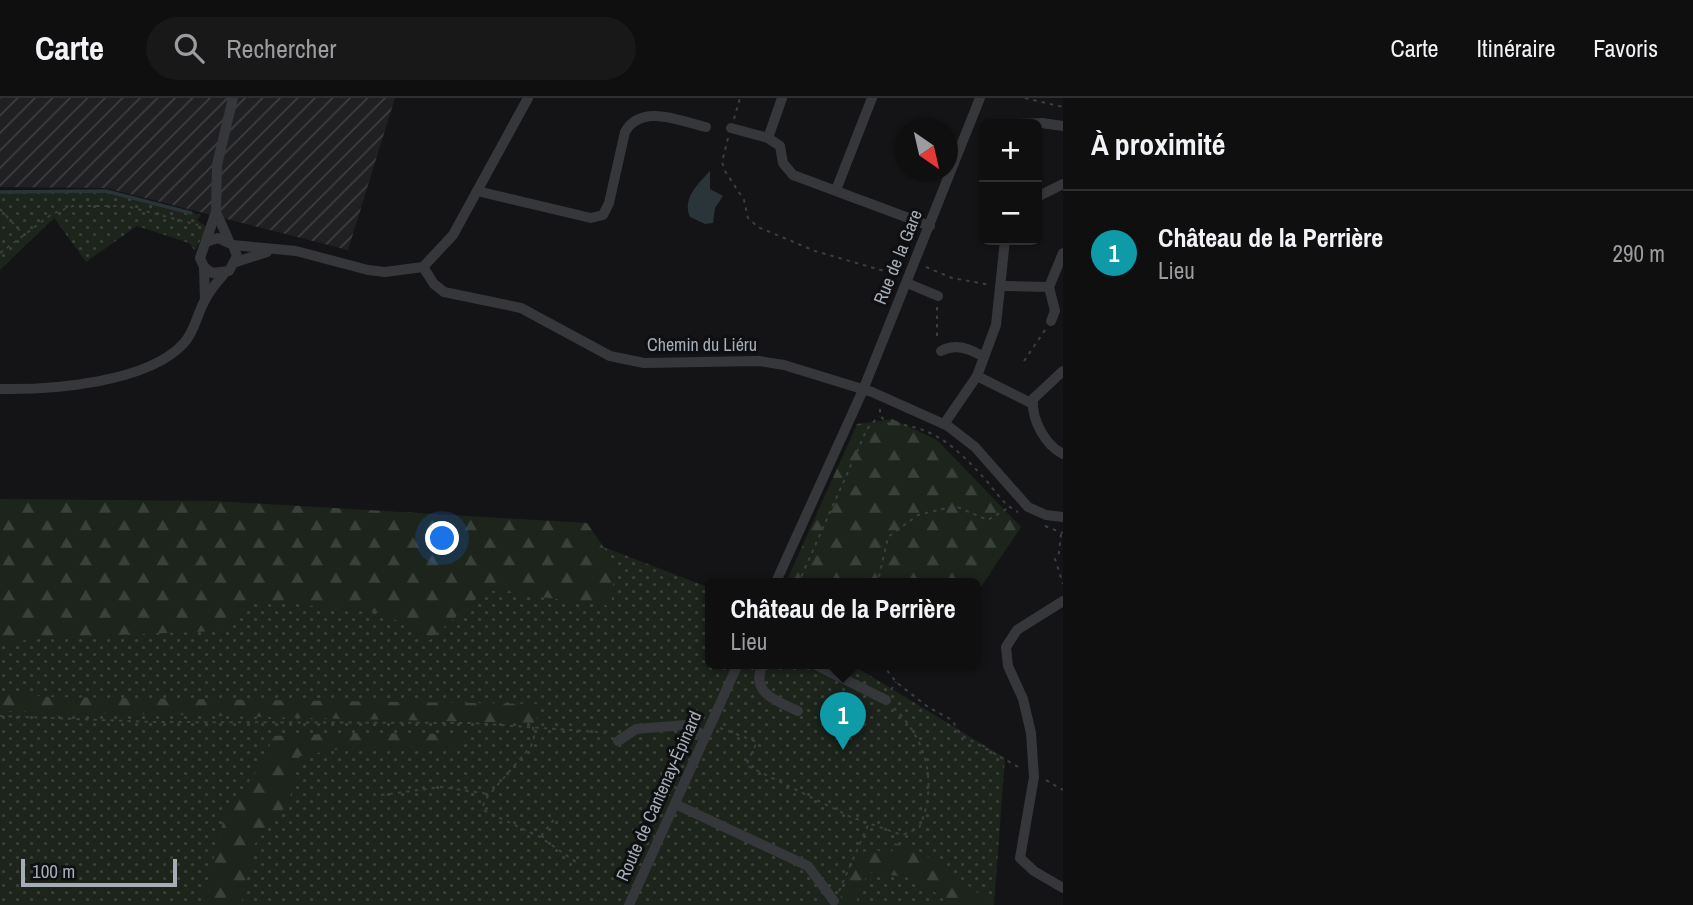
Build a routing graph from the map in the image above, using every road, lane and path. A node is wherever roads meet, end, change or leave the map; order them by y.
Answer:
1 (233, 98) edge
2 (528, 98) edge
3 (740, 98) edge
4 (782, 98) edge
5 (872, 98) edge
6 (980, 98) edge
7 (1025, 98) edge
8 (1063, 107) edge
9 (971, 119) junction
10 (1042, 122) edge
11 (979, 123) edge
12 (1063, 126) edge
13 (706, 127) dead end
14 (731, 128) junction
15 (768, 138) junction
16 (1063, 184) edge
17 (836, 190) junction
18 (477, 191) junction
19 (1042, 194) edge
20 (0, 209) edge
21 (216, 212) junction
22 (198, 225) dead end
23 (929, 226) junction
24 (23, 234) junction
25 (206, 242) junction
26 (231, 243) junction
27 (1004, 245) edge
28 (273, 250) junction
29 (0, 253) edge
30 (1063, 253) edge
31 (236, 262) junction
32 (915, 263) junction
33 (204, 267) junction
34 (423, 267) junction
35 (224, 274) junction
36 (903, 279) junction
37 (1000, 286) junction
38 (1049, 287) junction
39 (938, 296) joint
40 (205, 300) junction
41 (1051, 321) joint
42 (941, 351) joint
43 (982, 356) junction
44 (1024, 361) dead end
45 (1063, 371) edge
46 (977, 376) junction
47 (0, 389) edge
48 (863, 390) junction
49 (884, 398) junction
50 (1033, 404) junction
51 (880, 416) junction
52 (944, 424) junction
53 (1063, 454) edge
54 (1009, 508) junction
55 (1020, 513) dead end
56 (1063, 517) edge
57 (1043, 524) dead end
58 (1062, 533) edge
59 (778, 578) edge
60 (801, 578) edge
61 (878, 578) edge
62 (1063, 584) edge
63 (1063, 601) edge
64 (736, 669) edge
65 (761, 669) edge
66 (824, 669) edge
67 (886, 669) edge
68 (896, 681) junction
69 (886, 700) junction
70 (799, 711) dead end
71 (0, 716) edge
72 (533, 726) junction
73 (719, 727) dead end
74 (705, 736) junction
75 (616, 737) joint
76 (534, 739) junction
77 (541, 744) dead end
78 (1034, 777) junction
79 (1063, 790) edge
80 (380, 795) dead end
81 (490, 795) junction
82 (675, 804) junction
83 (556, 817) dead end
84 (870, 823) junction
85 (540, 837) junction
86 (579, 864) dead end
87 (1063, 888) edge
88 (834, 901) joint
89 (629, 905) edge

1 - 21 street
2 - 18 street
3 - 14 path
4 - 15 street
5 - 17 street
6 - 9 street, Rue de la Gare
7 - 8 path
9 - 11 street
9 - 23 street, Rue de la Gare
10 - 12 street
13 - 18 street
14 - 15 street
14 - 36 path
15 - 17 street
16 - 19 street
17 - 23 street
18 - 34 street
20 - 24 path
21 - 25 street
21 - 26 street
22 - 24 path
23 - 32 street, Rue de la Gare
24 - 29 path
25 - 26 street
25 - 33 street
26 - 28 street
26 - 31 street
27 - 37 street
28 - 31 street
28 - 34 street
30 - 38 street
31 - 35 street
32 - 36 street, Rue de la Gare
32 - 37 path
33 - 35 street
33 - 40 street
34 - 48 street, Chemin du Liéru
35 - 40 street
36 - 39 street
36 - 48 street, Rue de la Gare
37 - 38 street
37 - 43 street
38 - 41 street
39 - 42 path
40 - 47 street
41 - 44 path
42 - 43 street
43 - 46 street
45 - 50 street
46 - 50 street
46 - 52 street
48 - 49 street, Chemin du Liéru
48 - 59 street
49 - 51 path
49 - 52 street, Chemin du Liéru
50 - 53 street
51 - 54 path
51 - 60 path
52 - 56 street, Chemin du Liéru
54 - 55 path
54 - 61 path
57 - 58 path
58 - 62 path
63 - 78 street
64 - 74 street, Route de Cantenay-Épinard
65 - 70 street
66 - 69 street
67 - 68 path
68 - 69 path
68 - 78 path
69 - 84 path
71 - 72 path
72 - 75 path
72 - 76 path
73 - 84 path
74 - 75 street
74 - 82 street, Route de Cantenay-Épinard
76 - 77 path
76 - 81 path
78 - 79 path
78 - 87 street
80 - 81 path
81 - 85 path
82 - 88 street
82 - 89 street, Route de Cantenay-Épinard
83 - 85 path
84 - 88 path
85 - 86 path

